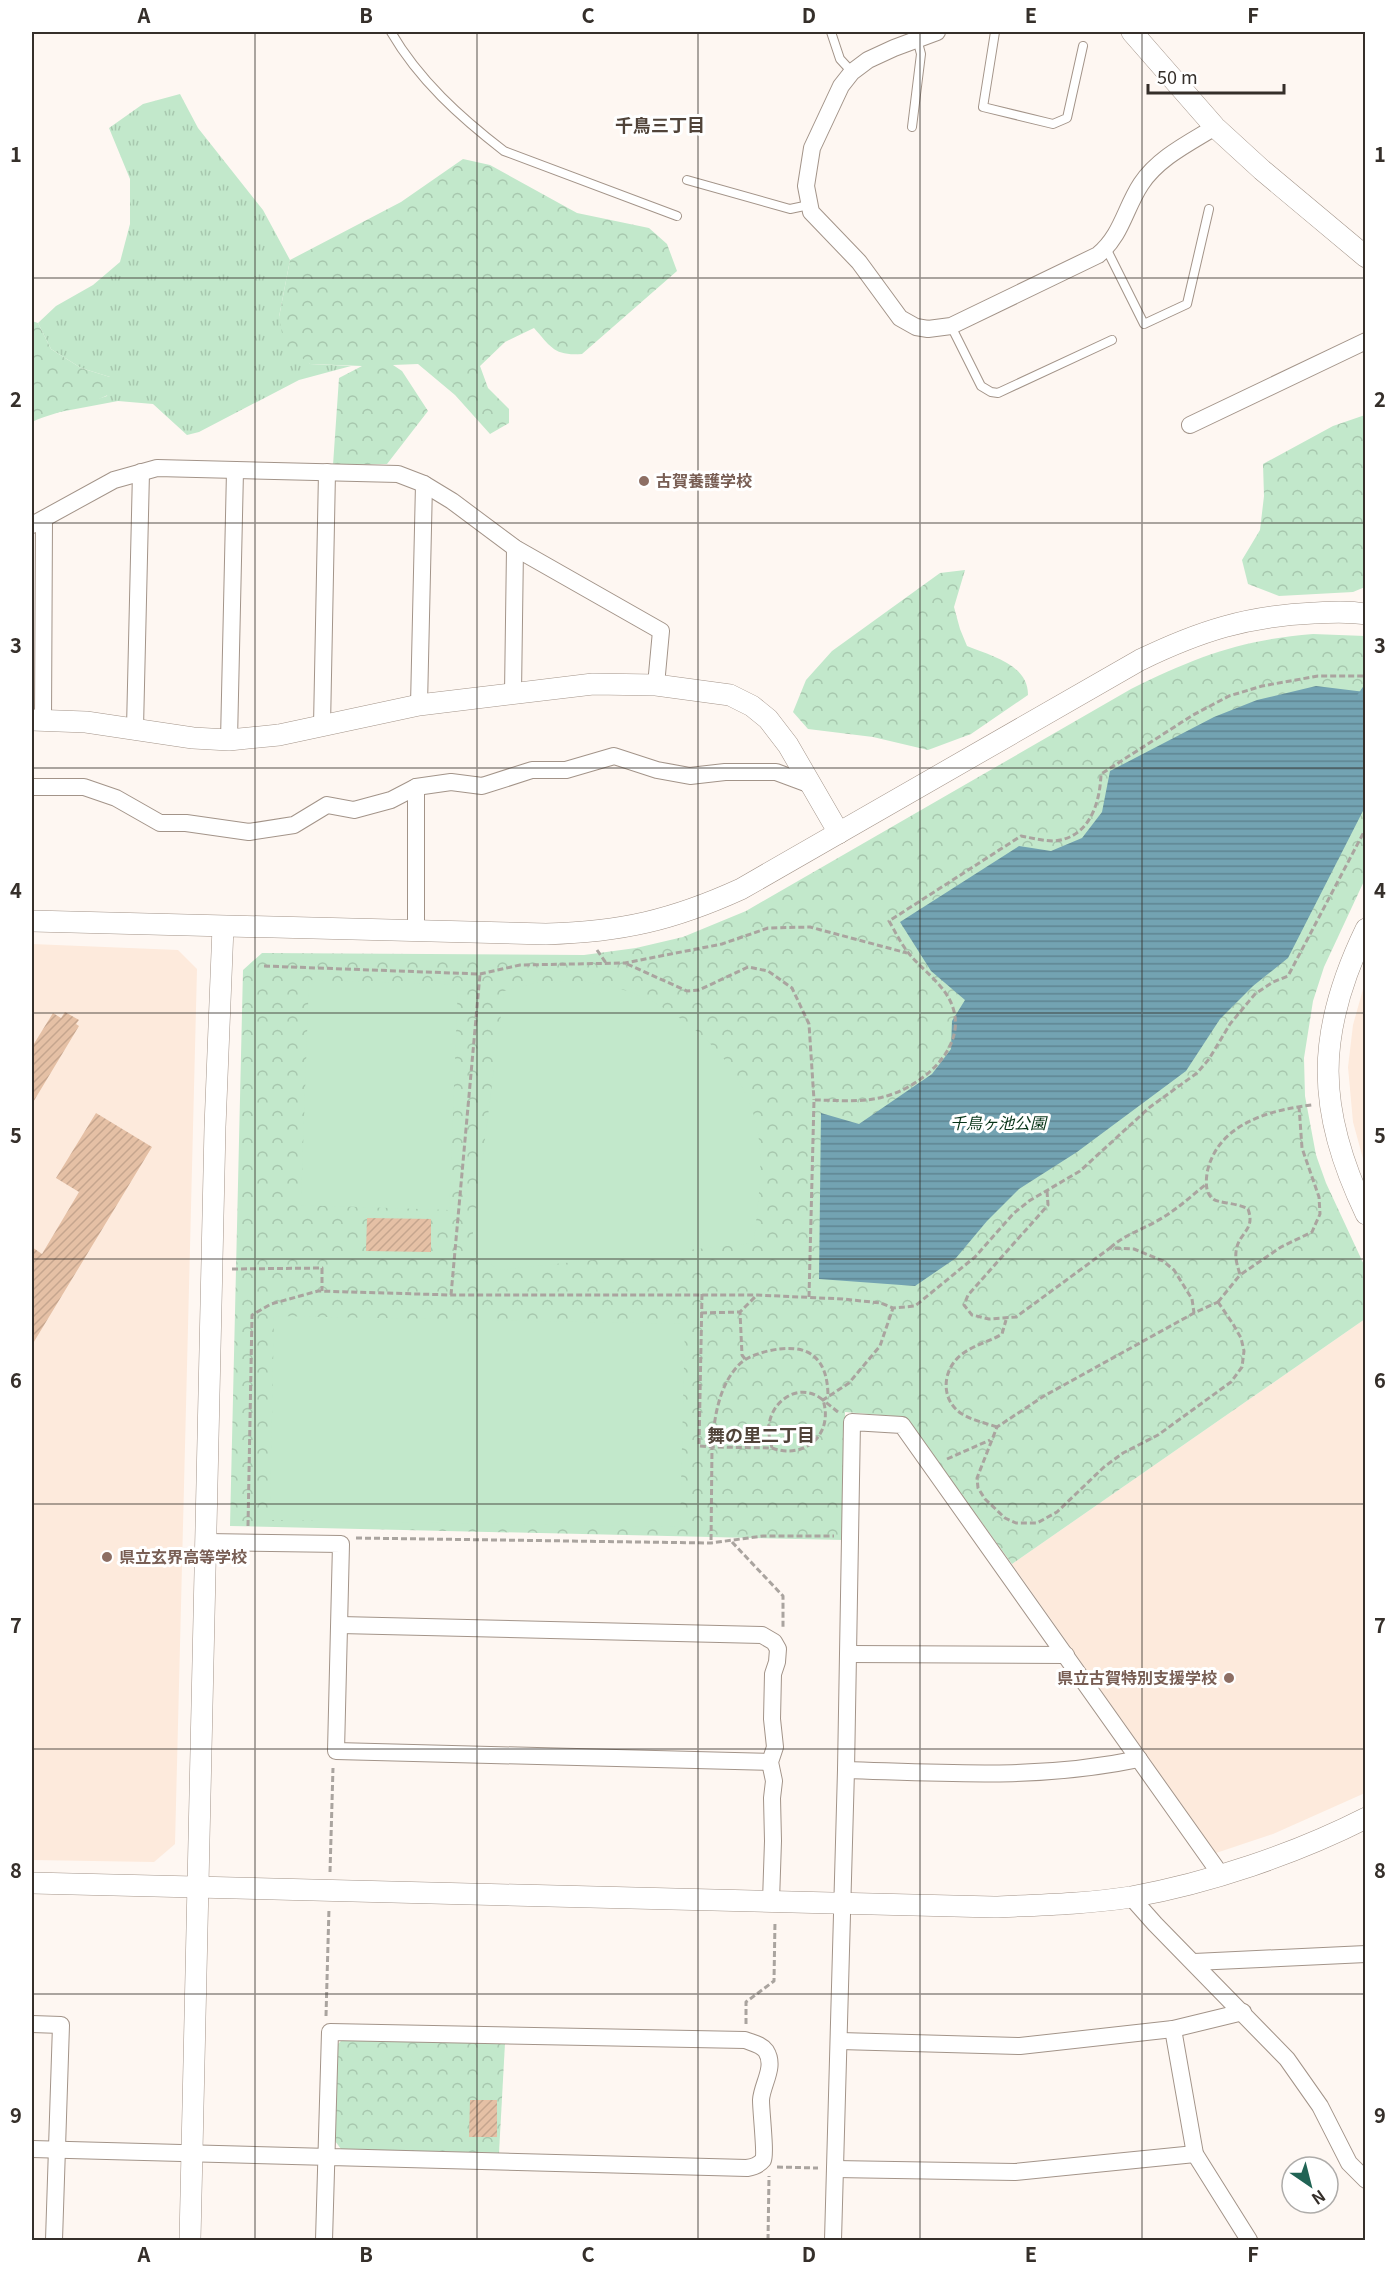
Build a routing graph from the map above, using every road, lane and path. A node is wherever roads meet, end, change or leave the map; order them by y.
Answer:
1 (391, 32) edge
2 (831, 32) edge
3 (937, 32) edge
4 (995, 32) edge
5 (1132, 32) edge
6 (917, 39) junction
7 (1083, 46) dead end
8 (852, 72) junction
9 (912, 127) dead end
10 (1215, 127) junction
11 (687, 180) dead end
12 (809, 205) junction
13 (1209, 209) dead end
14 (677, 216) dead end
15 (1106, 248) junction
16 (1365, 257) edge
17 (951, 326) junction
18 (1112, 340) dead end
19 (1365, 341) edge
20 (1190, 425) dead end
21 (235, 471) junction
22 (141, 472) junction
23 (327, 472) junction
24 (424, 484) junction
25 (38, 522) edge
26 (515, 548) junction
27 (1365, 614) edge
28 (1365, 675) edge
29 (656, 685) junction
30 (513, 693) junction
31 (419, 705) junction
32 (37, 720) edge
33 (322, 726) junction
34 (135, 728) junction
35 (228, 740) junction
36 (811, 785) junction
37 (32, 787) edge
38 (416, 787) junction
39 (1365, 828) edge
40 (839, 833) junction
41 (32, 921) edge
42 (223, 927) junction
43 (1365, 929) edge
44 (416, 931) junction
45 (909, 954) junction
46 (625, 963) junction
47 (264, 966) dead end
48 (480, 974) junction
49 (814, 1100) junction
50 (1329, 1103) junction
51 (1299, 1106) junction
52 (1205, 1185) junction
53 (1047, 1191) junction
54 (1365, 1214) edge
55 (1110, 1248) junction
56 (212, 1269) junction
57 (1240, 1275) junction
58 (322, 1291) junction
59 (451, 1294) junction
60 (702, 1294) junction
61 (757, 1294) junction
62 (809, 1297) junction
63 (1218, 1302) junction
64 (893, 1308) junction
65 (740, 1312) junction
66 (701, 1313) junction
67 (1194, 1313) junction
68 (1006, 1320) junction
69 (745, 1359) junction
70 (828, 1396) junction
71 (823, 1400) junction
72 (997, 1427) junction
73 (990, 1440) junction
74 (711, 1447) junction
75 (772, 1448) junction
76 (932, 1465) junction
77 (851, 1536) junction
78 (206, 1542) junction
79 (732, 1542) junction
80 (248, 1543) junction
81 (711, 1543) junction
82 (340, 1544) junction
83 (340, 1625) junction
84 (774, 1642) junction
85 (849, 1654) junction
86 (1066, 1655) junction
87 (336, 1751) junction
88 (1139, 1759) junction
89 (770, 1762) junction
90 (846, 1770) junction
91 (1365, 1818) edge
92 (1221, 1875) junction
93 (32, 1883) edge
94 (200, 1887) junction
95 (329, 1890) junction
96 (1131, 1897) junction
97 (771, 1901) junction
98 (843, 1904) junction
99 (1365, 1954) edge
100 (1194, 1962) junction
101 (1243, 2012) junction
102 (32, 2024) edge
103 (1173, 2029) junction
104 (330, 2032) junction
105 (745, 2040) junction
106 (840, 2041) junction
107 (32, 2149) edge
108 (57, 2150) junction
109 (193, 2153) junction
110 (1195, 2154) junction
111 (326, 2157) junction
112 (835, 2169) junction
113 (1365, 2180) edge
114 (54, 2241) edge
115 (190, 2241) edge
116 (324, 2241) edge
117 (768, 2241) edge
118 (833, 2241) edge
119 (1249, 2241) edge

1 - 14 lane
2 - 8 lane
3 - 6 street
4 - 7 lane
5 - 10 street
6 - 8 street
6 - 9 lane
8 - 12 street
10 - 15 street
10 - 16 street
11 - 12 lane
12 - 17 street
13 - 15 lane
15 - 17 street
17 - 18 lane
19 - 20 street
21 - 22 street
21 - 23 street
21 - 35 street
22 - 25 street
22 - 34 street
23 - 24 street
23 - 33 street
24 - 26 street
24 - 31 street
25 - 32 street
26 - 29 street
26 - 30 street
27 - 40 street
28 - 45 path
29 - 30 street
29 - 36 street
30 - 31 street
31 - 33 street
32 - 34 street
33 - 35 street
34 - 35 street
36 - 38 street
36 - 40 street
37 - 38 street
38 - 44 street
39 - 53 path
40 - 44 street
41 - 42 street
42 - 44 street
42 - 56 street
43 - 50 street
45 - 46 path
45 - 49 path
46 - 48 path
46 - 49 path
47 - 48 path
48 - 59 path
49 - 62 path
50 - 51 path
50 - 54 street
51 - 52 path
51 - 57 path
52 - 55 path
52 - 57 path
53 - 64 path
53 - 68 path
55 - 67 path
55 - 68 path
56 - 58 path
56 - 78 street
57 - 63 path
58 - 59 path
58 - 80 path
59 - 60 path
60 - 61 path
60 - 66 path
61 - 62 path
61 - 65 path
62 - 64 path
63 - 67 path
63 - 73 path
64 - 70 path
65 - 66 path
65 - 69 path
66 - 74 path
67 - 72 path
68 - 72 path
69 - 70 path
69 - 74 path
70 - 71 path
71 - 75 path
71 - 75 path
72 - 73 path
73 - 76 path
74 - 75 path
74 - 81 path
76 - 77 street
76 - 86 street
77 - 79 path
77 - 85 street
78 - 80 street
78 - 94 street
79 - 81 path
79 - 84 path
80 - 82 street
81 - 82 path
82 - 83 street
83 - 84 street
83 - 87 street
84 - 89 street
85 - 86 street
85 - 90 street
86 - 88 street
87 - 89 street
87 - 95 path
88 - 90 street
88 - 92 street
89 - 97 street
90 - 98 street
91 - 92 street
92 - 96 street
93 - 94 street
94 - 95 street
94 - 109 street
95 - 97 street
95 - 104 path
96 - 98 street
96 - 100 street
97 - 98 street
97 - 105 path
98 - 106 street
99 - 100 street
100 - 101 street
101 - 103 street
101 - 113 street
102 - 108 street
103 - 106 street
103 - 110 street
104 - 105 street
104 - 111 street
105 - 111 street
106 - 112 street
107 - 108 street
108 - 109 street
108 - 114 street
109 - 111 street
109 - 115 street
110 - 112 street
110 - 119 street
111 - 116 street
112 - 117 path
112 - 118 street

